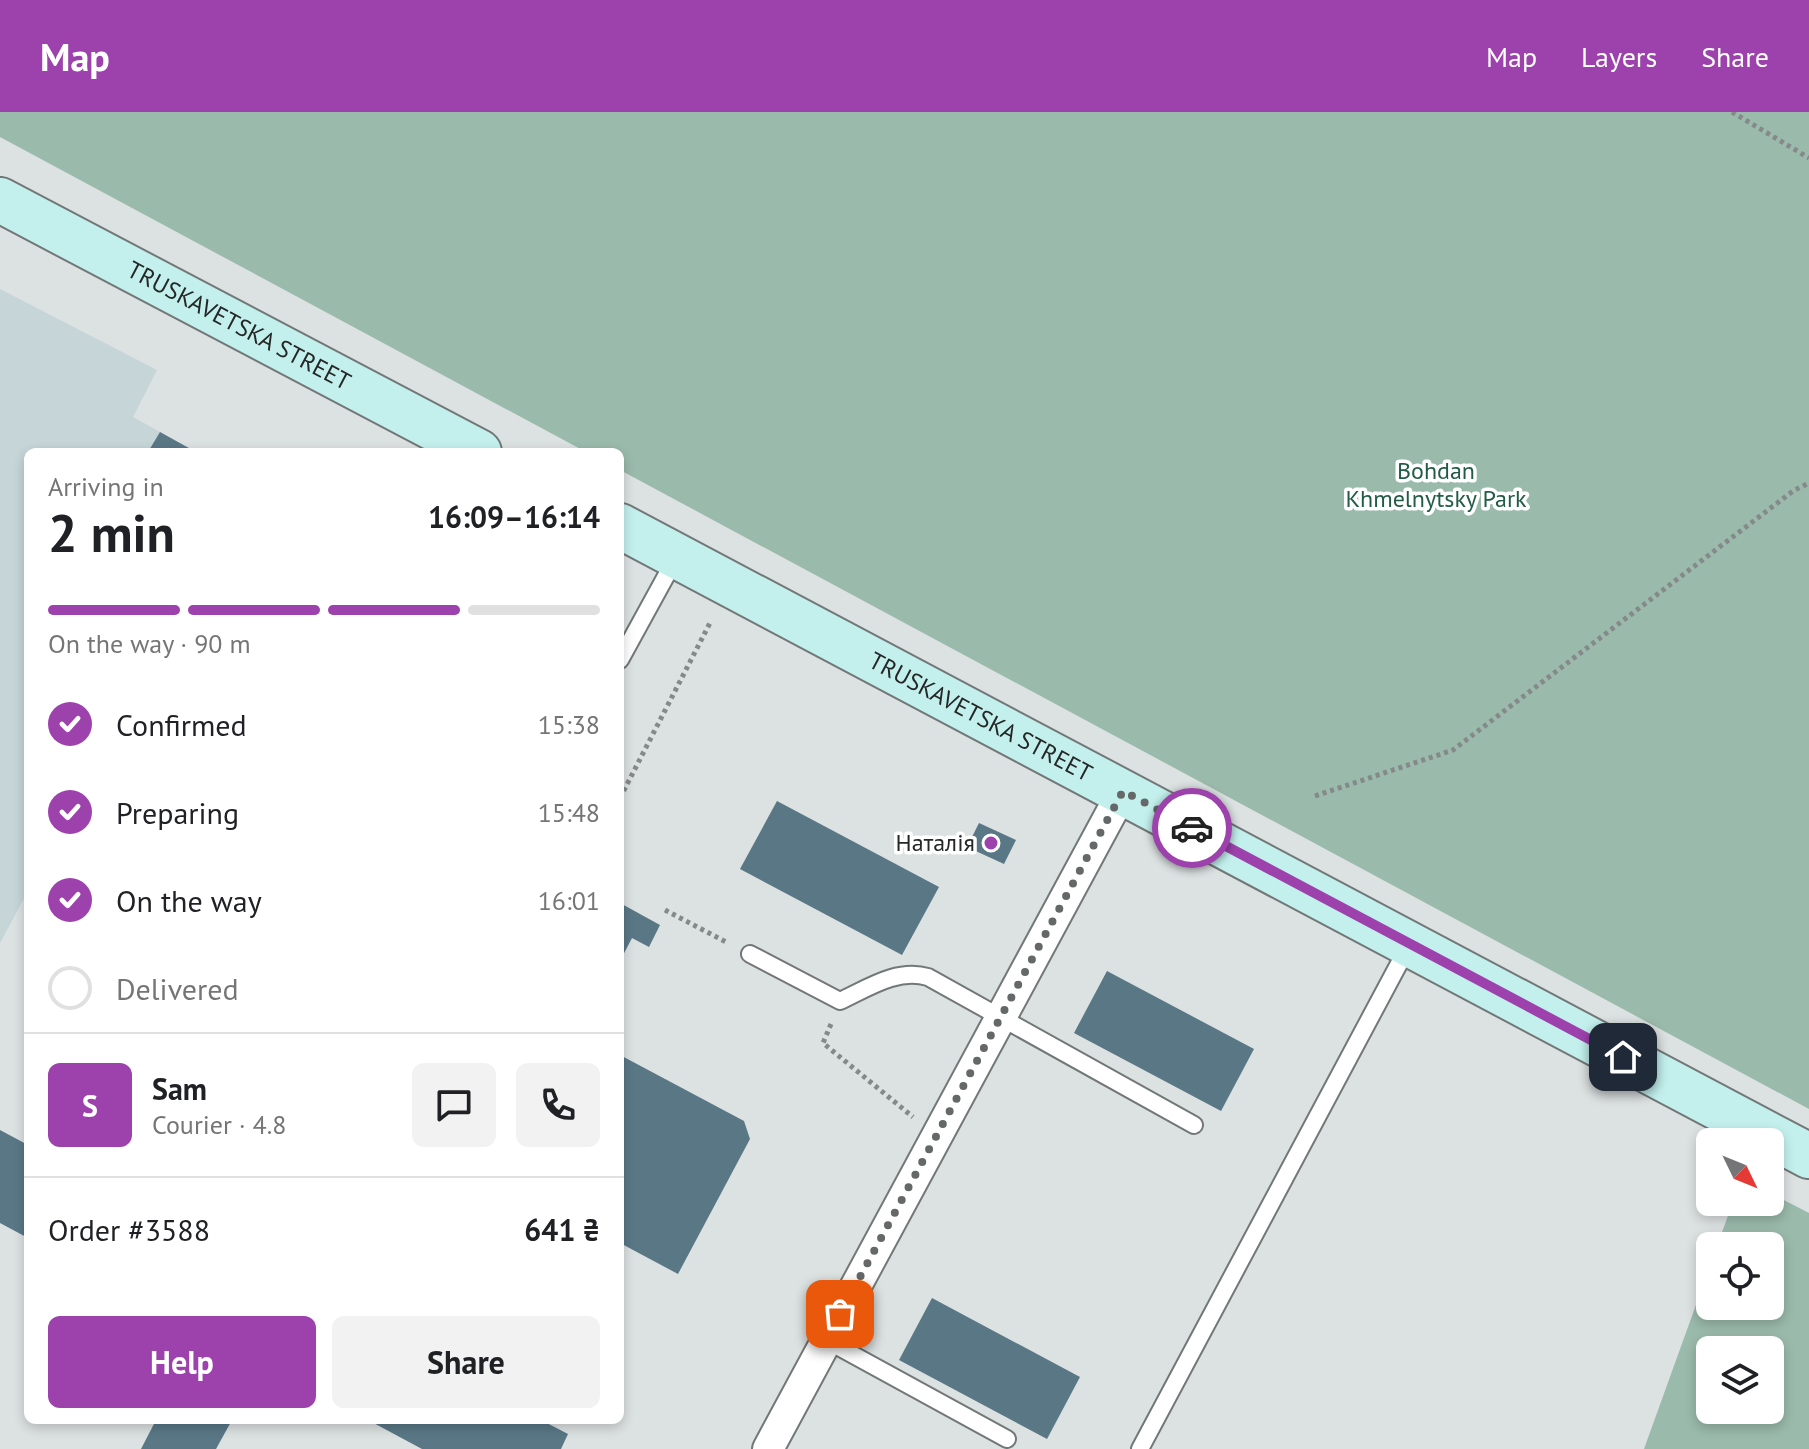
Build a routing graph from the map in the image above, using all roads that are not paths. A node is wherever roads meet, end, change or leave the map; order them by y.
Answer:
1 (0, 200) edge
2 (471, 448) edge
3 (624, 528) edge
4 (677, 556) junction
5 (624, 653) edge
6 (1123, 791) junction
7 (1410, 943) junction
8 (750, 954) dead end
9 (999, 1017) junction
10 (1194, 1125) dead end
11 (1809, 1156) edge
12 (826, 1340) junction
13 (1007, 1439) dead end
14 (768, 1449) edge
15 (1140, 1449) edge

1 - 2 main road, TRUSKAVETSKA STREET
3 - 4 main road, TRUSKAVETSKA STREET
4 - 5 lane
4 - 6 main road, TRUSKAVETSKA STREET
6 - 7 main road, TRUSKAVETSKA STREET
6 - 9 street
7 - 11 main road, TRUSKAVETSKA STREET
7 - 15 lane
8 - 9 lane
9 - 10 lane
9 - 12 street
12 - 13 lane
12 - 14 street

